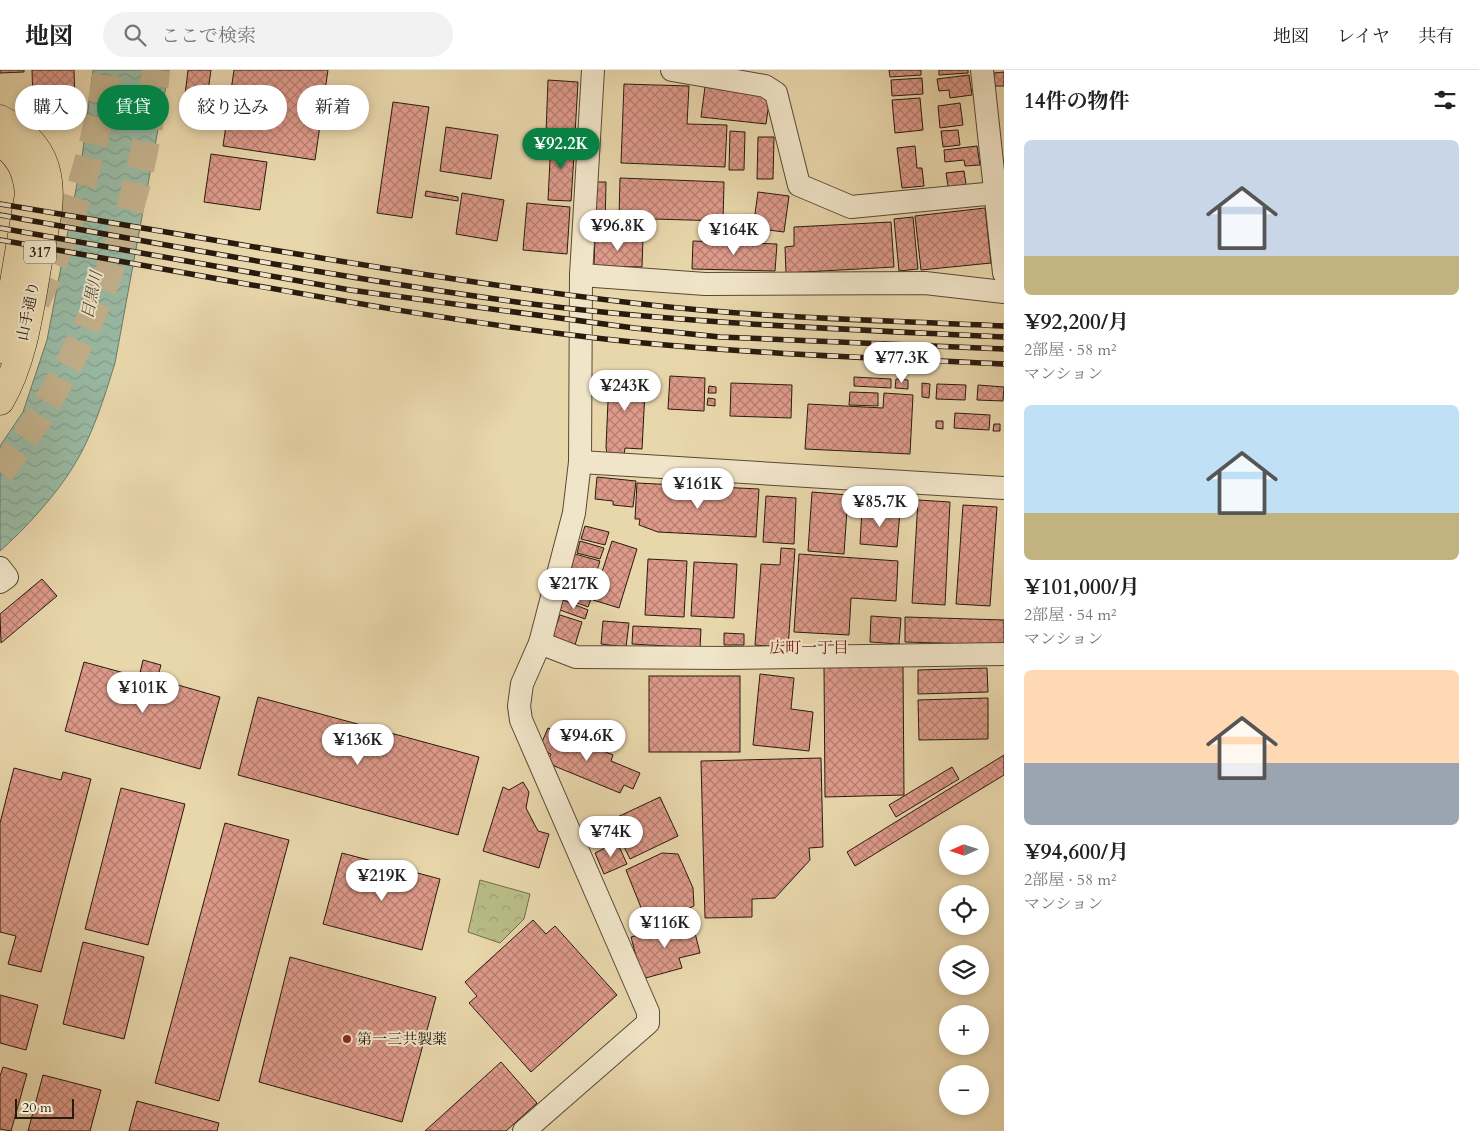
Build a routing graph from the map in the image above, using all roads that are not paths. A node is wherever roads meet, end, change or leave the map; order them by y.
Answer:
1 (593, 70) edge
2 (672, 70) edge
3 (982, 70) edge
4 (0, 119) edge
5 (997, 140) edge
6 (0, 142) edge
7 (996, 193) junction
8 (1001, 218) edge
9 (9, 258) edge
10 (1004, 273) edge
11 (581, 276) junction
12 (1004, 292) edge
13 (0, 349) edge
14 (0, 401) edge
15 (580, 462) junction
16 (1004, 488) edge
17 (0, 568) edge
18 (0, 582) edge
19 (540, 643) junction
20 (1004, 654) edge
21 (524, 1131) edge

1 - 11 street
2 - 7 street
3 - 5 street
4 - 14 main road, 山手通り / 317
5 - 7 street
6 - 9 main road, 山手通り / 317
7 - 8 street
8 - 10 street
9 - 13 main road, 山手通り / 317
11 - 12 street
11 - 15 street
15 - 16 street
15 - 19 street
17 - 18 street
19 - 20 street
19 - 21 street

